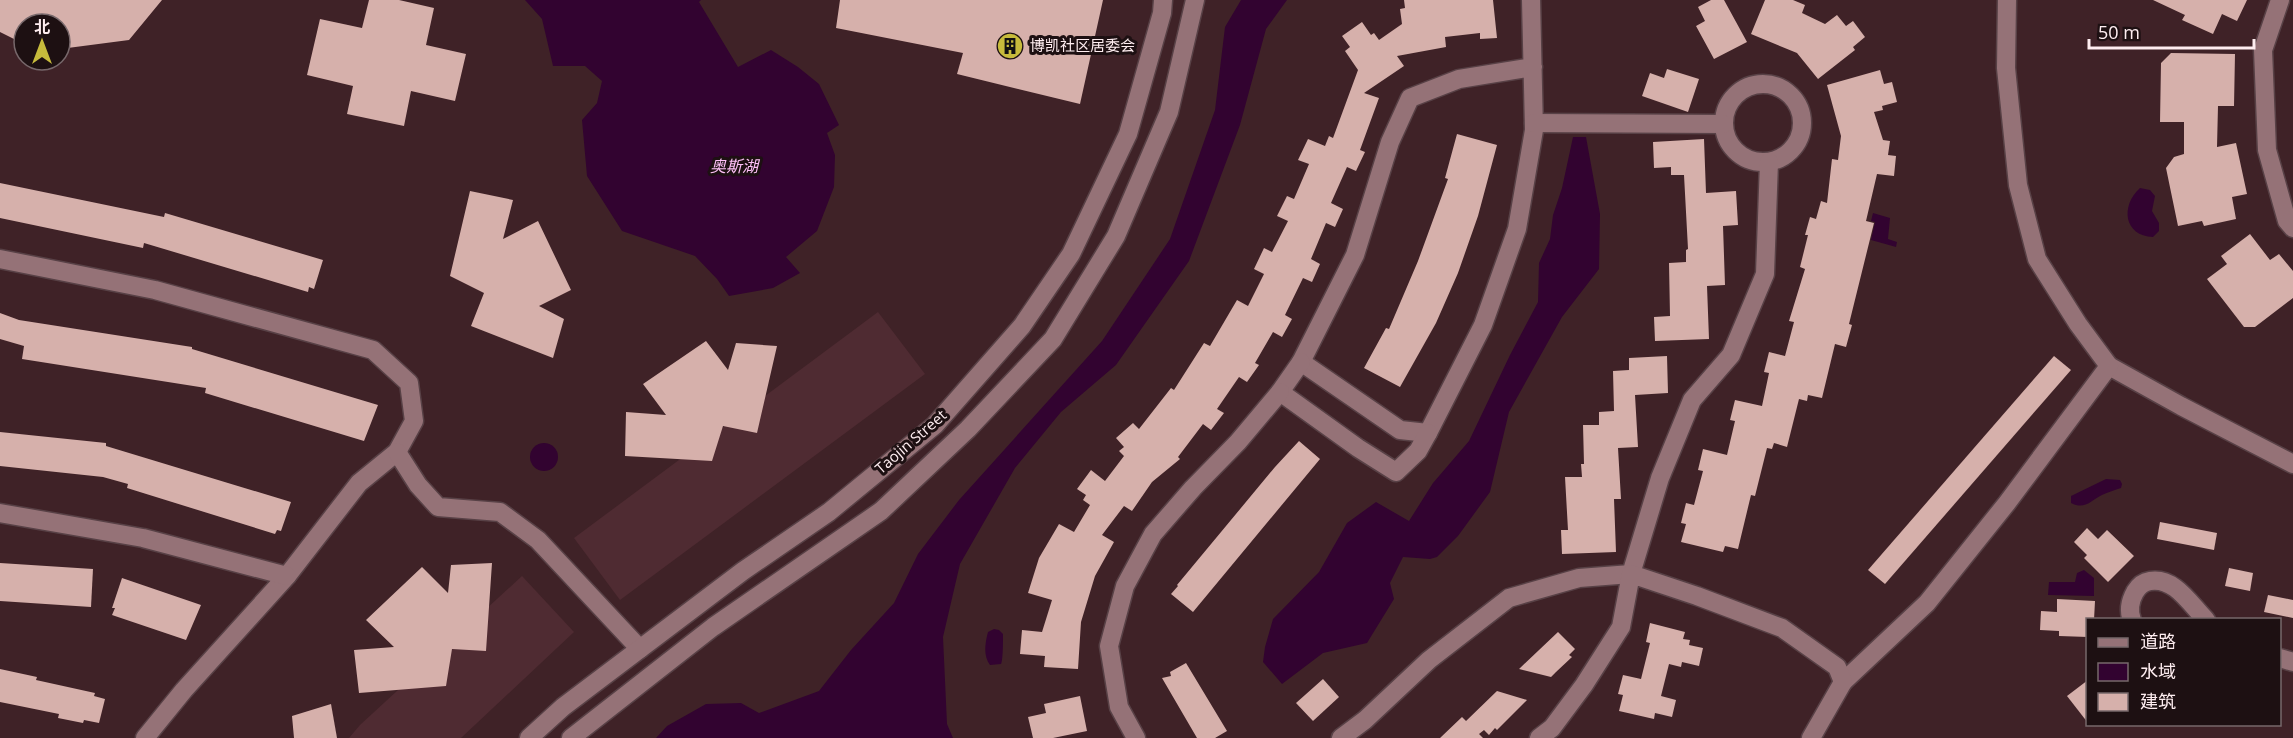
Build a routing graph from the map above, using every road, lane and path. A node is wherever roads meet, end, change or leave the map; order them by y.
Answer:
1 (1163, 0) edge
2 (1195, 0) edge
3 (1531, 0) edge
4 (2007, 0) edge
5 (2280, 0) edge
6 (1533, 67) junction
7 (1534, 123) junction
8 (1723, 124) junction
9 (1769, 162) junction
10 (2293, 228) edge
11 (0, 259) edge
12 (1300, 362) junction
13 (2109, 366) junction
14 (1280, 392) junction
15 (1428, 433) junction
16 (397, 452) junction
17 (2293, 464) edge
18 (0, 513) edge
19 (809, 526) junction
20 (828, 549) junction
21 (1631, 574) junction
22 (287, 576) junction
23 (2131, 618) edge
24 (2204, 618) edge
25 (640, 649) junction
26 (1843, 682) junction
27 (145, 738) edge
28 (529, 738) edge
29 (571, 738) edge
30 (1137, 738) edge
31 (1341, 738) edge
32 (1539, 738) edge
33 (1811, 738) edge

1 - 19 street, Taojin Street
2 - 20 street, Taojin Street
3 - 6 street
4 - 13 street
5 - 10 street
6 - 7 street
6 - 12 street
7 - 8 street
7 - 15 street
8 - 9 street
8 - 9 street
9 - 21 street
11 - 16 street
12 - 14 street
12 - 15 street
13 - 17 street
13 - 26 street
14 - 15 street
14 - 30 street
16 - 22 street
16 - 25 street
18 - 22 street
19 - 20 street
19 - 25 street, Taojin Street
20 - 29 street, Taojin Street
21 - 26 street
21 - 31 street
21 - 32 street
22 - 27 street
23 - 24 street
25 - 28 street, Taojin Street
26 - 33 street

